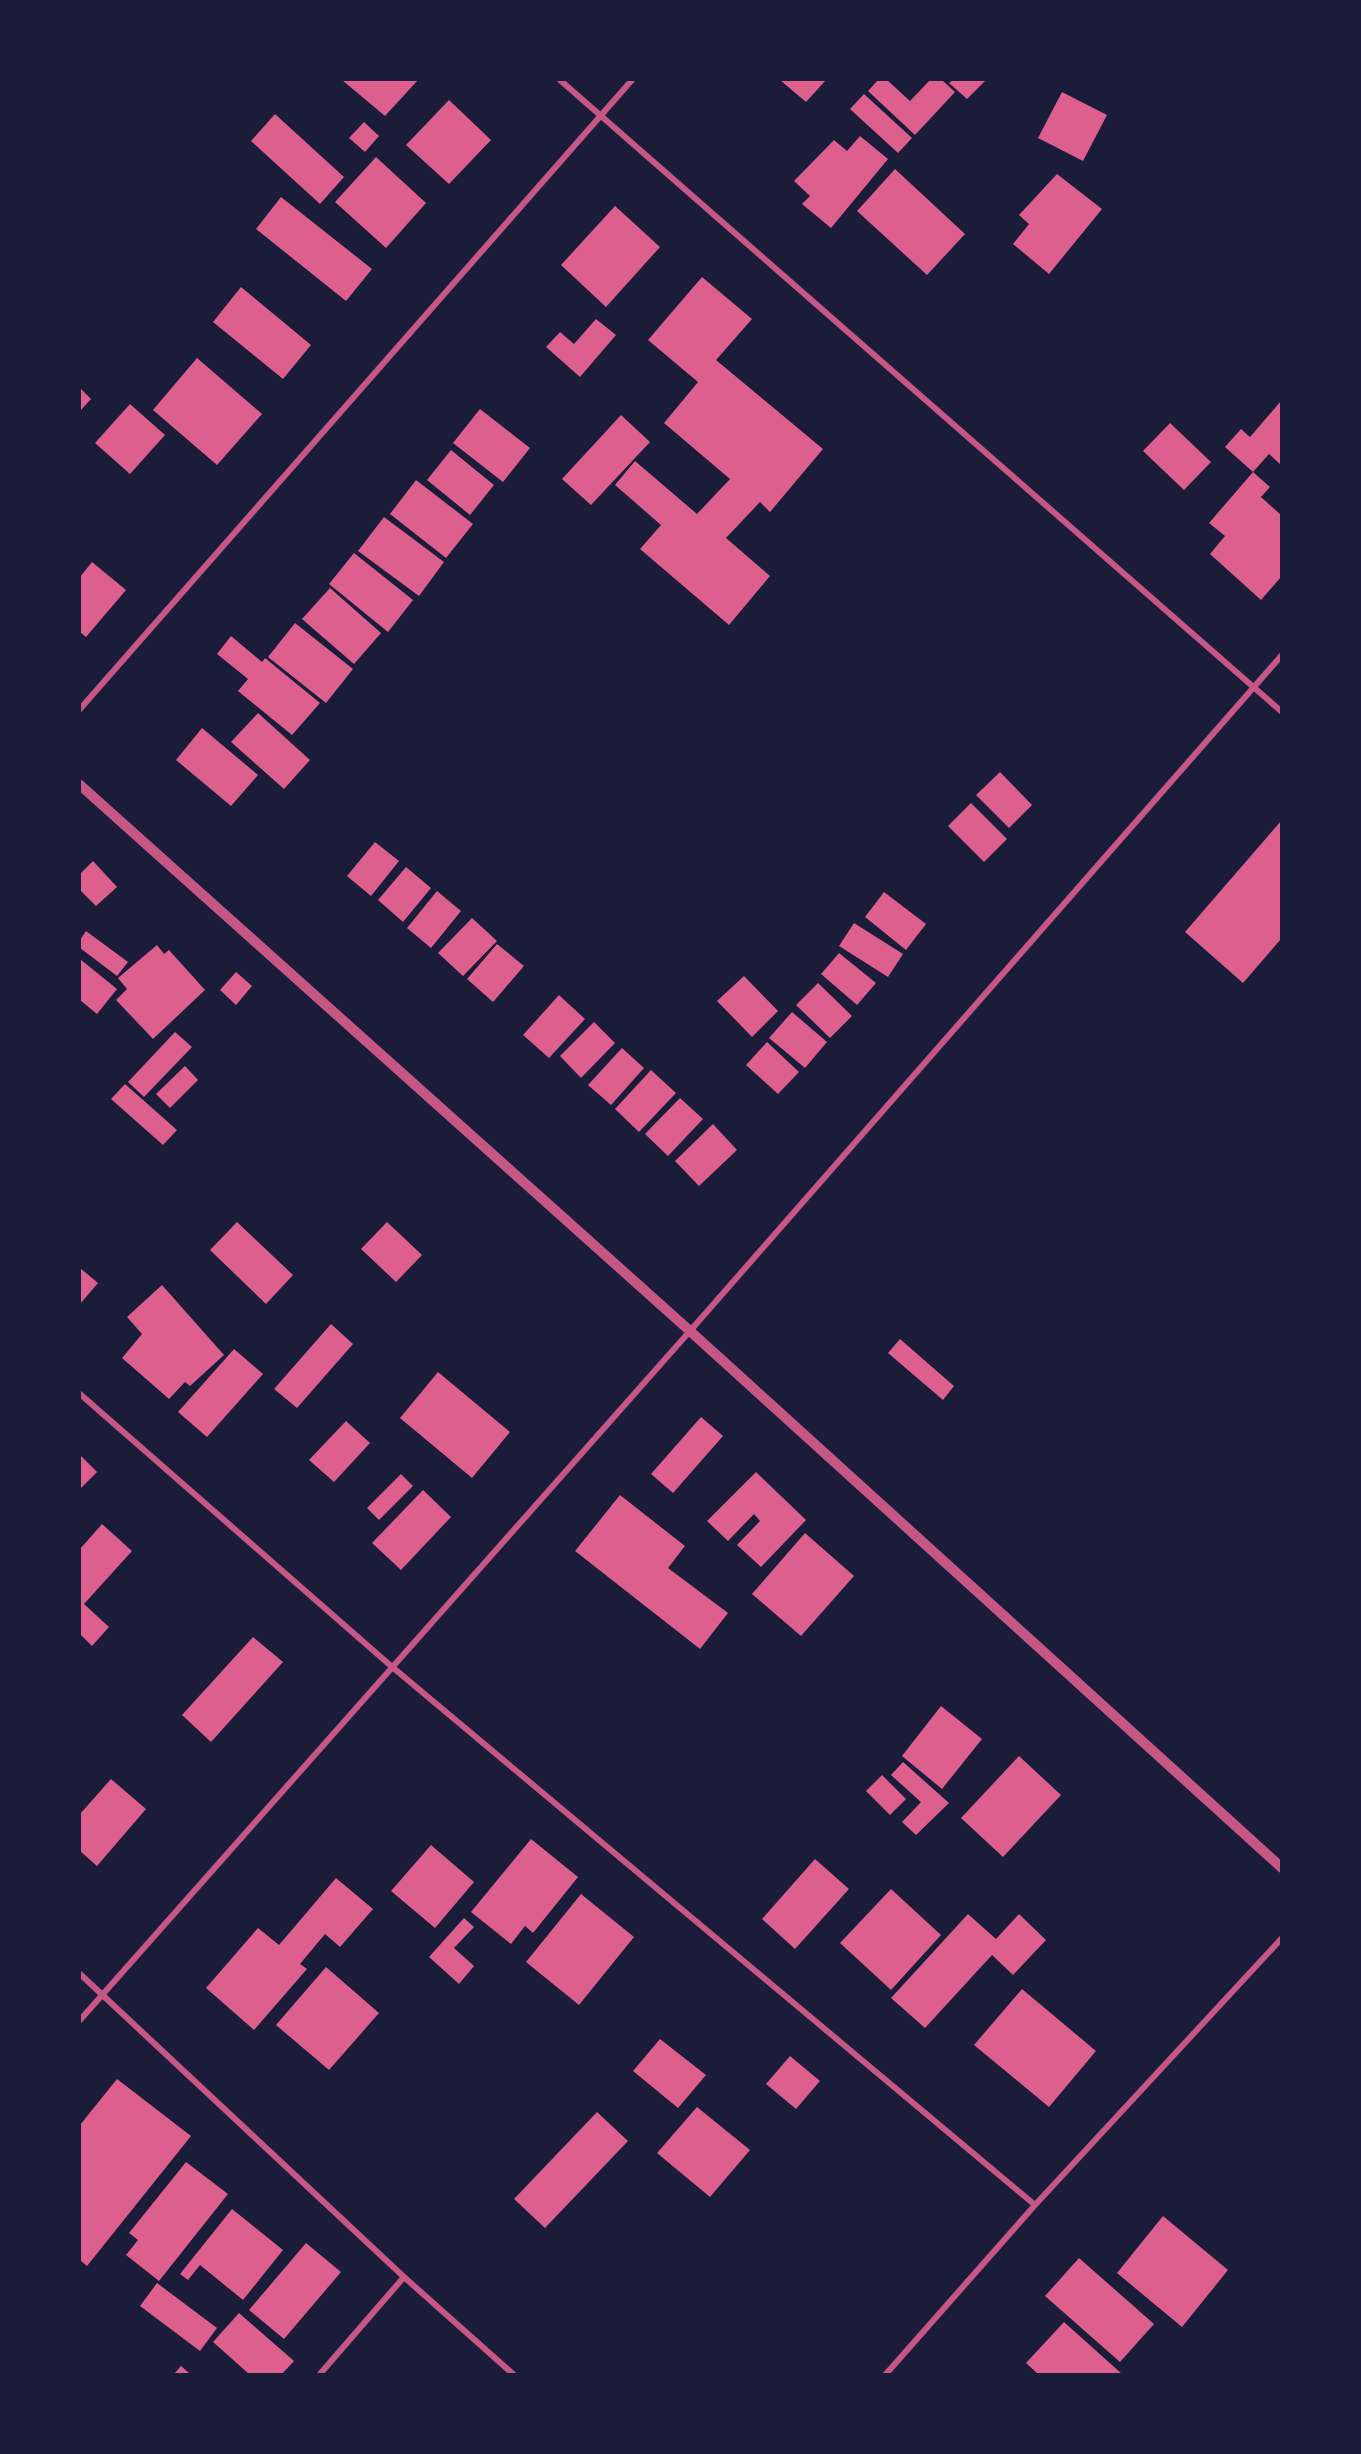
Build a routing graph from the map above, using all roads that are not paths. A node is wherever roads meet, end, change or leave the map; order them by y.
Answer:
1 (560, 80) edge
2 (632, 80) edge
3 (601, 116) junction
4 (1281, 655) edge
5 (1253, 687) junction
6 (80, 709) edge
7 (1281, 712) edge
8 (80, 785) edge
9 (690, 1331) junction
10 (80, 1394) edge
11 (391, 1666) junction
12 (1281, 1868) edge
13 (1281, 1938) edge
14 (80, 1974) edge
15 (102, 1994) junction
16 (80, 2020) edge
17 (1035, 2205) junction
18 (404, 2277) junction
19 (320, 2374) edge
20 (513, 2374) edge
21 (886, 2374) edge

1 - 3 street
2 - 3 street
3 - 5 street
3 - 6 street
4 - 5 street
5 - 7 street
5 - 9 street
8 - 9 street
9 - 11 street
9 - 12 street
10 - 11 street
11 - 15 street
11 - 17 street
13 - 17 street
14 - 15 street
15 - 16 street
15 - 18 street
17 - 21 street
18 - 19 street
18 - 20 street

